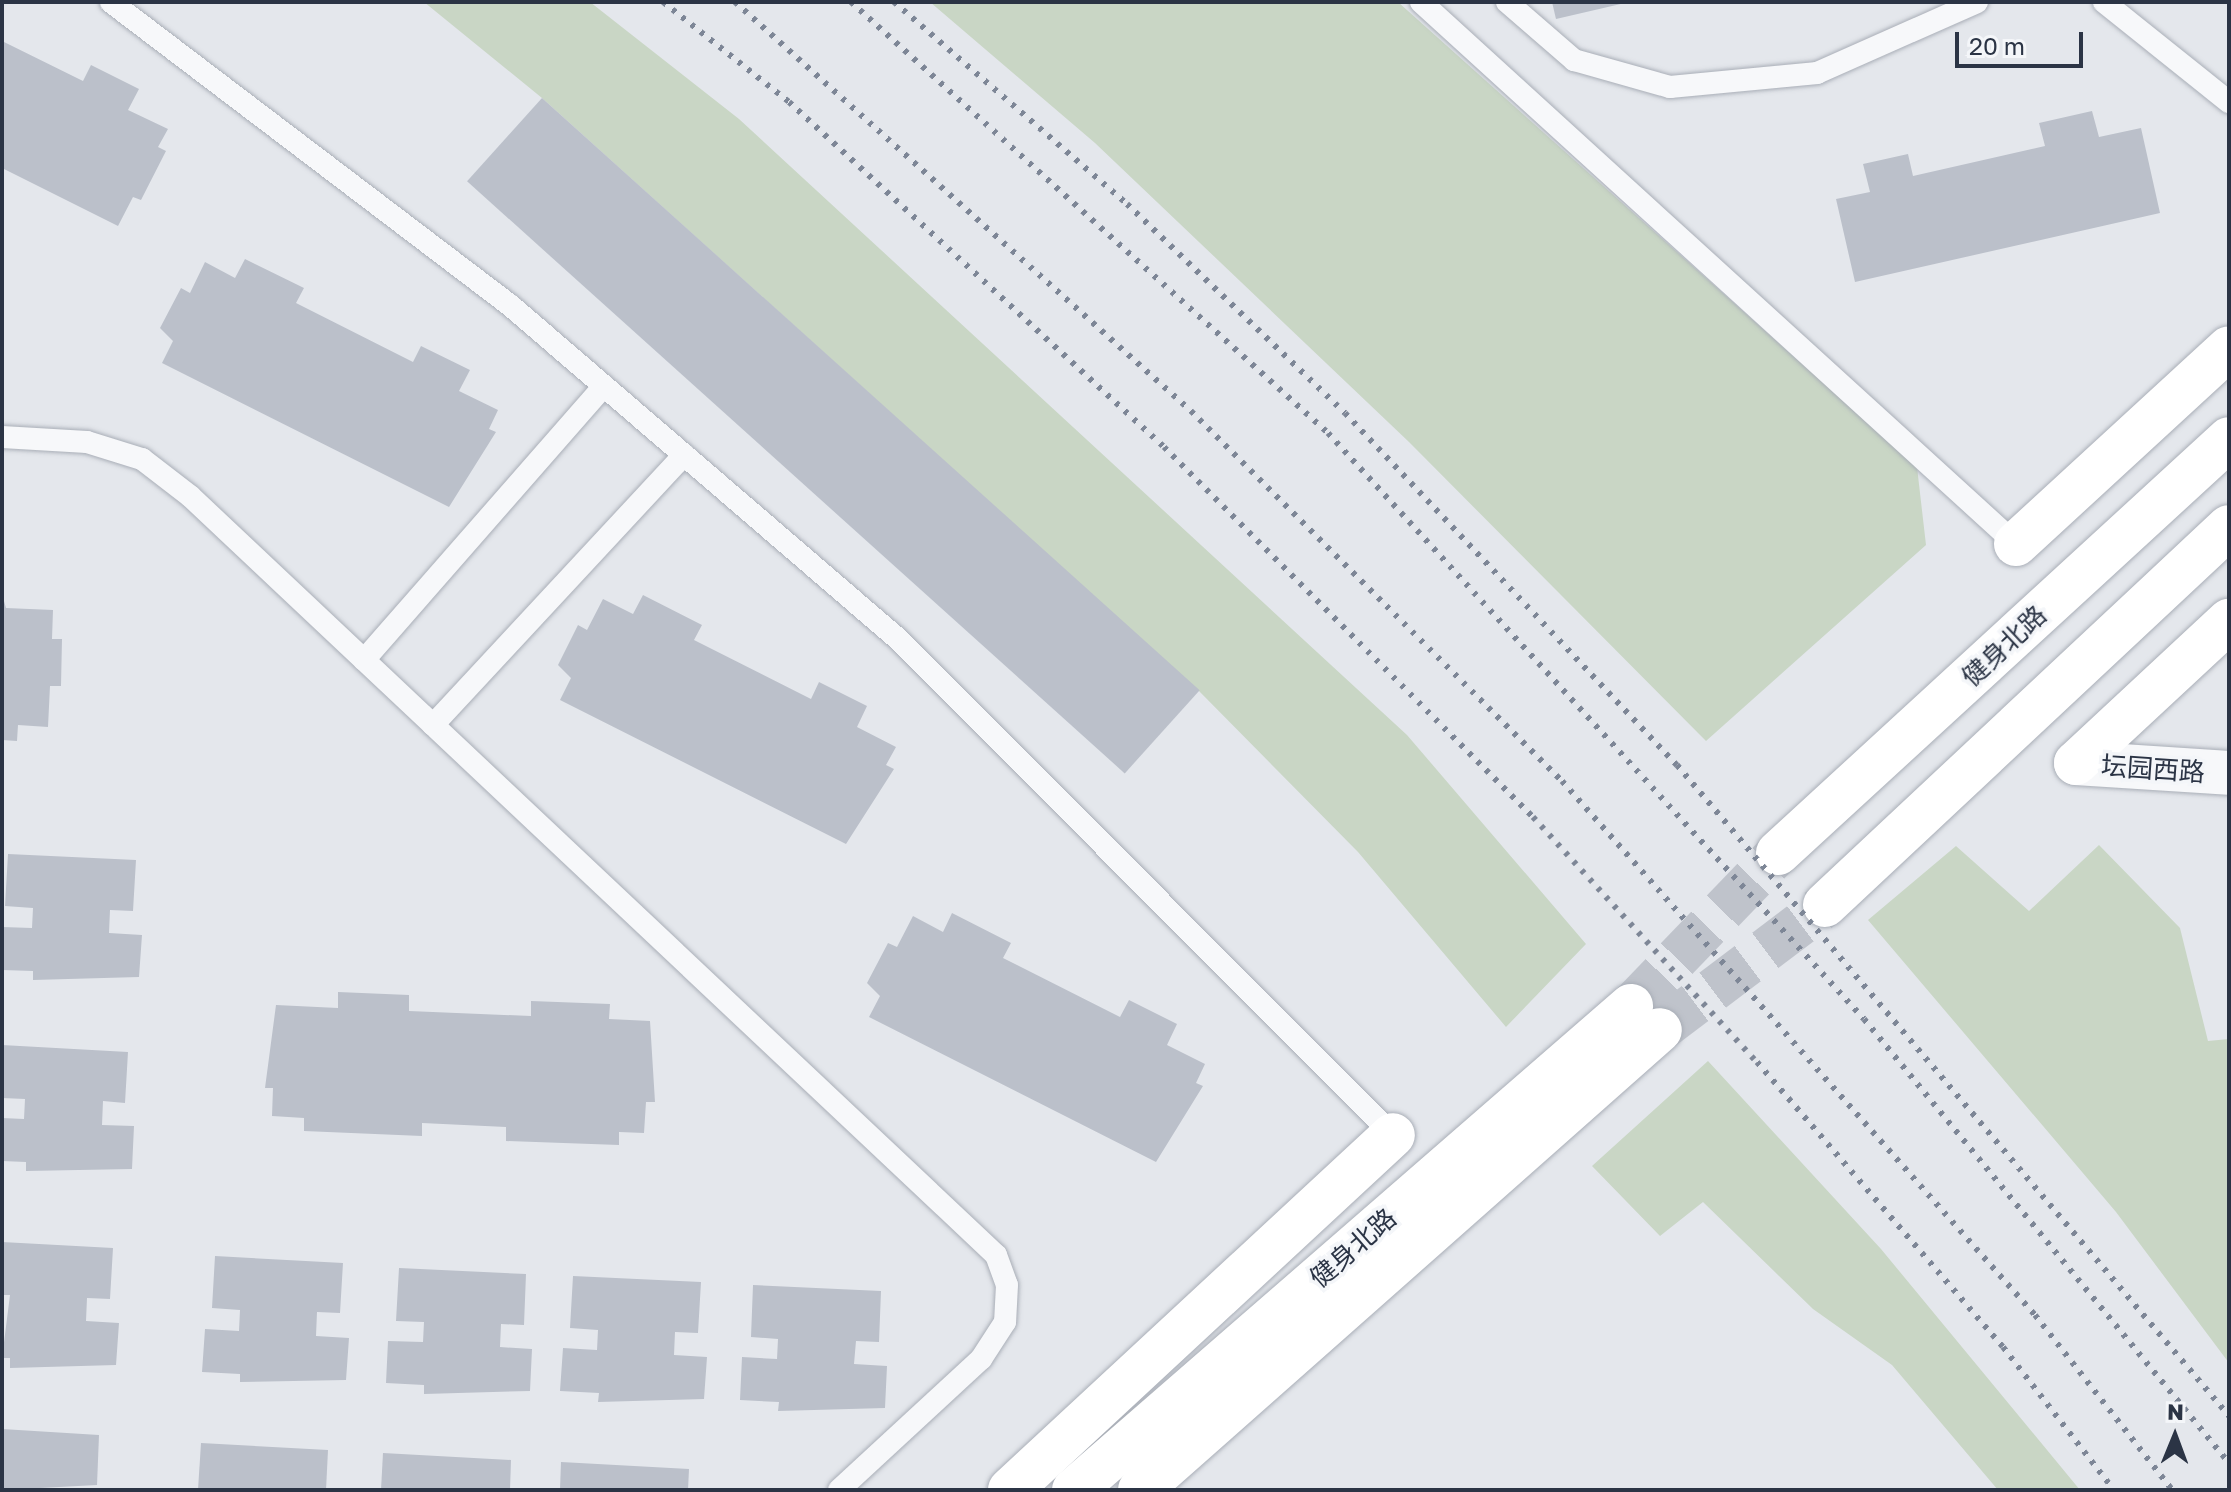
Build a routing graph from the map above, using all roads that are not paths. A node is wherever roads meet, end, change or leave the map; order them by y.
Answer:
1 (111, 2) edge
2 (1421, 2) edge
3 (1507, 2) edge
4 (1977, 2) edge
5 (2104, 2) edge
6 (2229, 102) edge
7 (2229, 348) edge
8 (604, 386) junction
9 (2, 437) edge
10 (2229, 439) edge
11 (684, 455) junction
12 (2229, 527) edge
13 (2016, 544) joint
14 (2229, 621) edge
15 (364, 660) junction
16 (433, 725) junction
17 (2076, 763) joint
18 (2229, 773) edge
19 (1778, 853) tunnel mouth
20 (1825, 905) tunnel mouth
21 (1393, 1135) joint
22 (839, 1490) edge
23 (1010, 1490) edge
24 (1074, 1490) edge
25 (1140, 1490) edge

1 - 8 lane
2 - 13 lane
3 - 4 lane
5 - 6 lane
7 - 13 main road
8 - 11 lane
8 - 15 lane
9 - 15 lane
10 - 19 main road, 健身北路
11 - 16 lane
11 - 21 lane
12 - 20 main road
14 - 17 main road
15 - 16 lane
16 - 22 lane
17 - 18 street, 坛园西路
21 - 23 main road
24 - 25 main road, 健身北路

